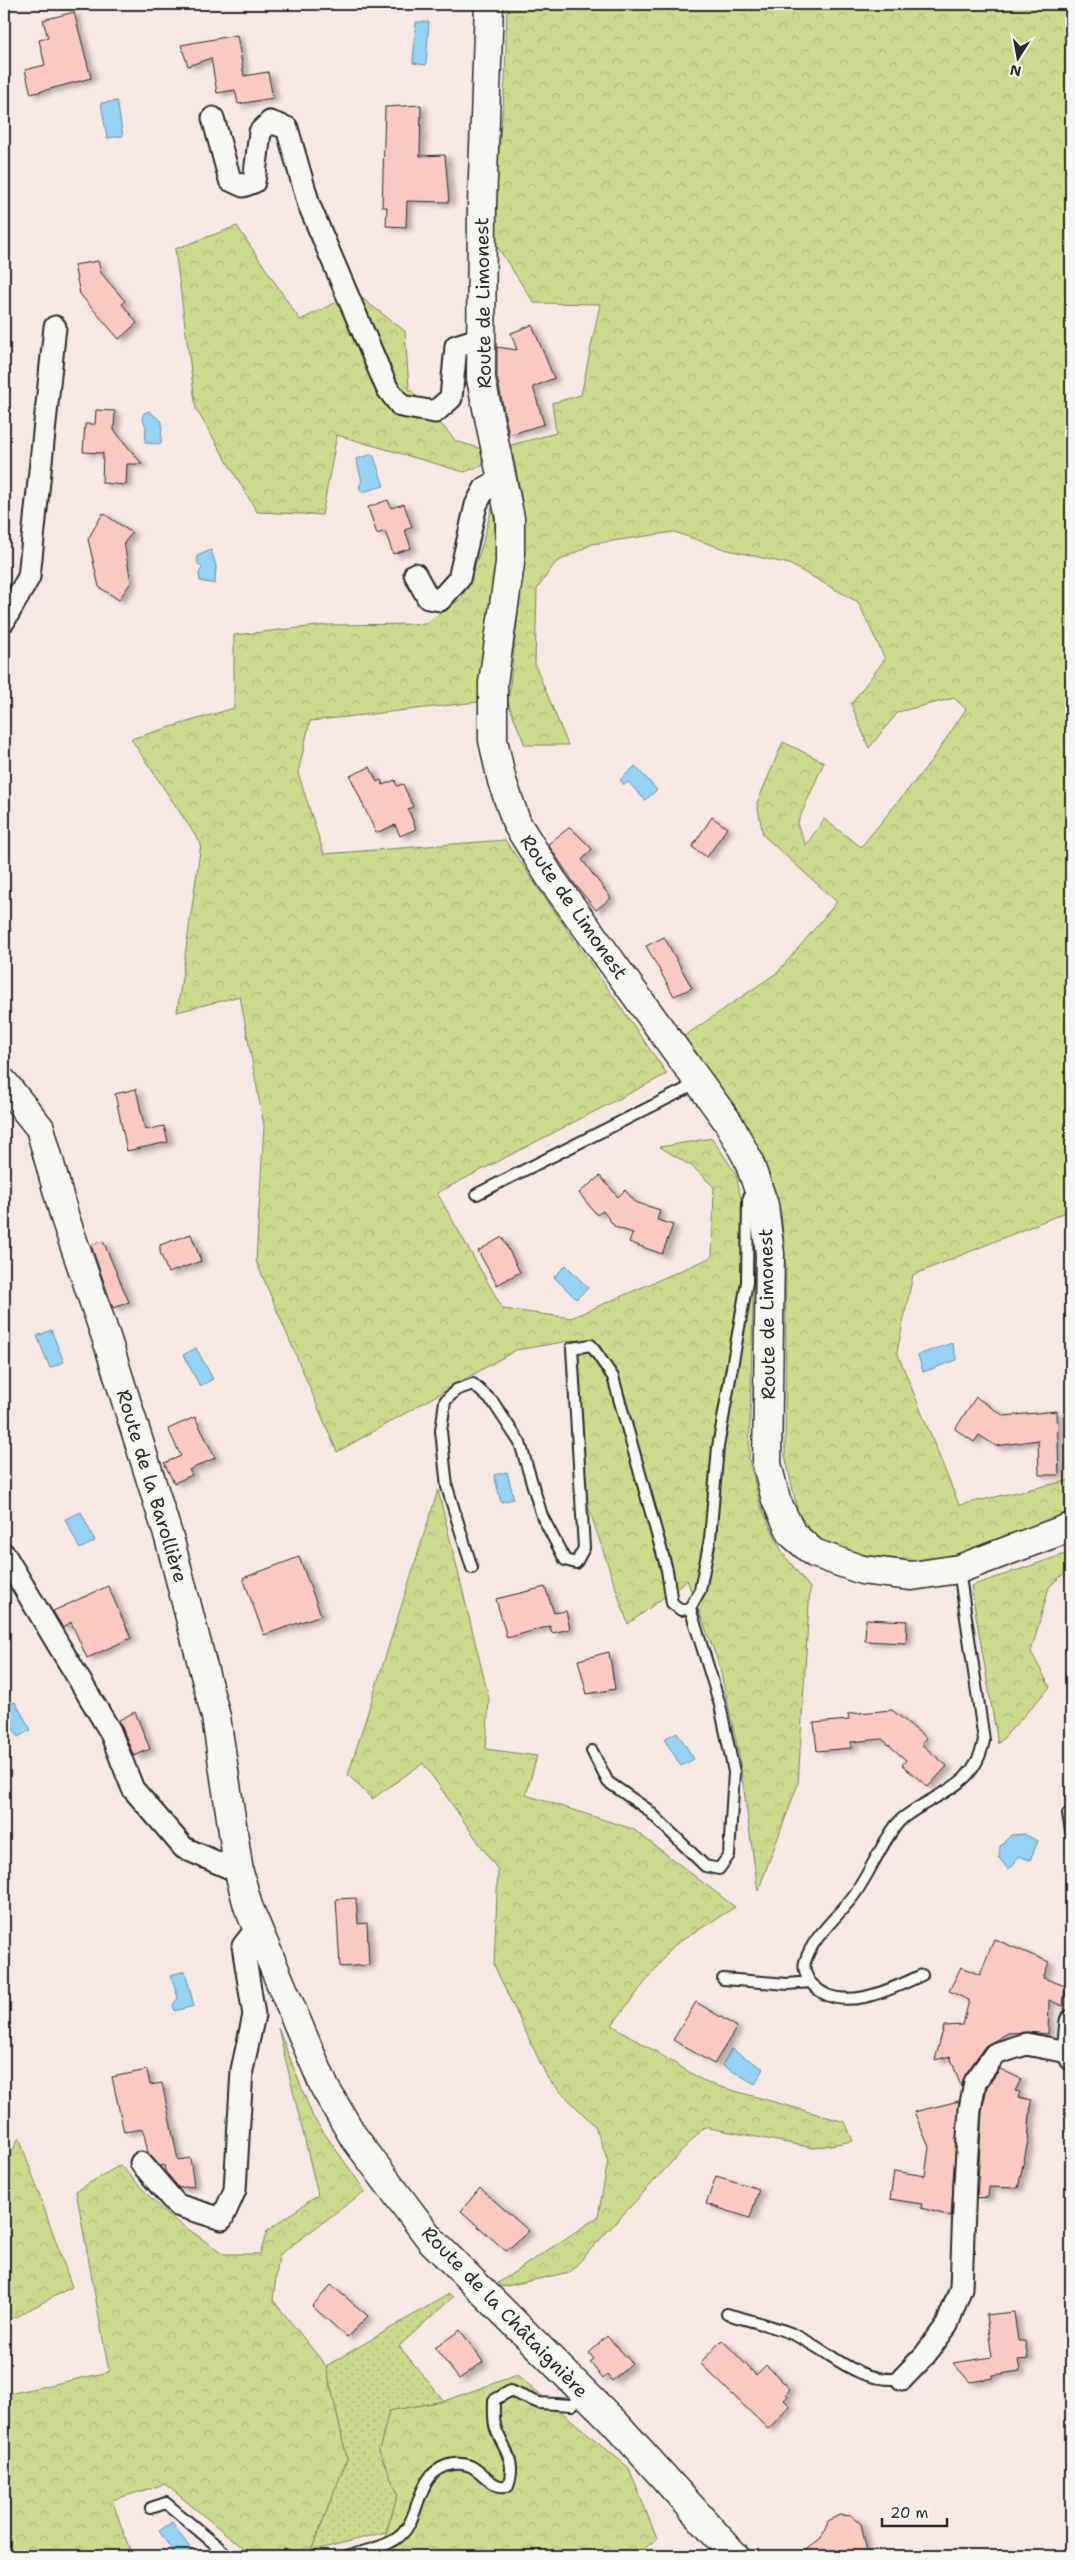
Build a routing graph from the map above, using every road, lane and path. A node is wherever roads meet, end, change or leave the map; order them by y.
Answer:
1 (489, 4) edge
2 (213, 118) dead end
3 (55, 328) dead end
4 (481, 338) junction
5 (503, 478) junction
6 (415, 574) dead end
7 (4, 621) edge
8 (699, 1082) junction
9 (4, 1083) edge
10 (755, 1179) junction
11 (477, 1194) dead end
12 (1071, 1527) edge
13 (4, 1554) edge
14 (472, 1568) dead end
15 (959, 1569) junction
16 (690, 1608) junction
17 (592, 1751) dead end
18 (1068, 1814) dead end
19 (1071, 1831) edge
20 (239, 1872) junction
21 (252, 1917) junction
22 (922, 1975) dead end
23 (723, 1979) dead end
24 (810, 1982) junction
25 (1071, 2021) edge
26 (1070, 2055) edge
27 (141, 2163) dead end
28 (727, 2314) dead end
29 (902, 2379) joint
30 (584, 2393) junction
31 (151, 2508) dead end
32 (229, 2556) edge
33 (346, 2556) edge
34 (735, 2556) edge

1 - 4 street, Route de Limonest
2 - 4 street
3 - 7 street
4 - 5 street, Route de Limonest
5 - 6 street
5 - 8 street, Route de Limonest
8 - 10 street, Route de Limonest
8 - 11 lane
9 - 20 street, Route de la Barollière
10 - 15 street, Route de Limonest
10 - 16 lane
12 - 15 street
13 - 20 street
14 - 16 lane
15 - 24 lane
16 - 17 lane
18 - 19 lane
20 - 21 street, Route de la Barollière
21 - 27 street
21 - 30 street, Route de la Châtaignière
22 - 24 lane
23 - 24 lane
25 - 26 street
26 - 29 street
28 - 29 lane
30 - 33 lane
30 - 34 street, Route de la Châtaignière
31 - 32 lane

